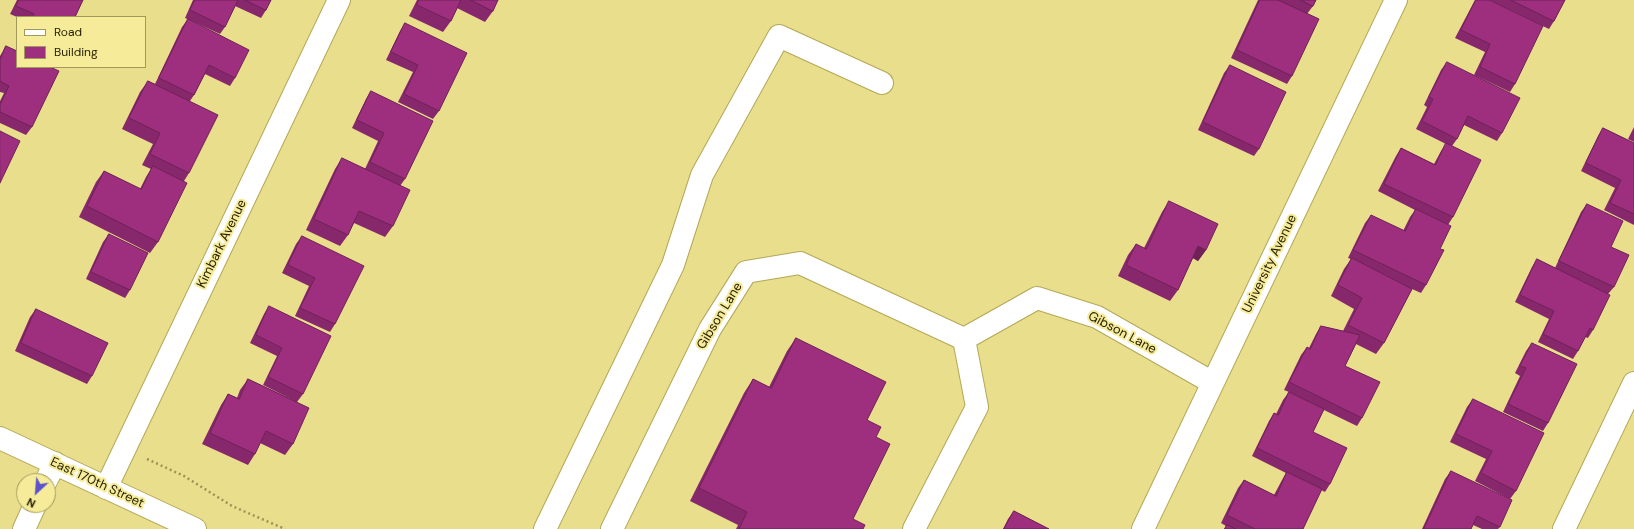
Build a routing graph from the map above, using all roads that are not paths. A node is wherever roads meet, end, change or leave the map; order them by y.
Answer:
1 (339, 0) edge
2 (1396, 0) edge
3 (882, 83) dead end
4 (964, 339) junction
5 (1213, 383) junction
6 (1634, 383) edge
7 (0, 438) edge
8 (50, 472) edge
9 (106, 488) junction
10 (31, 513) edge
11 (24, 529) edge
12 (195, 529) edge
13 (544, 529) edge
14 (612, 529) edge
15 (914, 529) edge
16 (1143, 529) edge
17 (1564, 529) edge

1 - 9 street, Kimbark Avenue
2 - 5 street, University Avenue
3 - 13 street
4 - 5 street, Gibson Lane
4 - 14 street, Gibson Lane
4 - 15 street
5 - 16 street, University Avenue
6 - 17 street
7 - 8 street, East 170th Street
8 - 9 street, East 170th Street
9 - 12 street, East 170th Street
10 - 11 street

